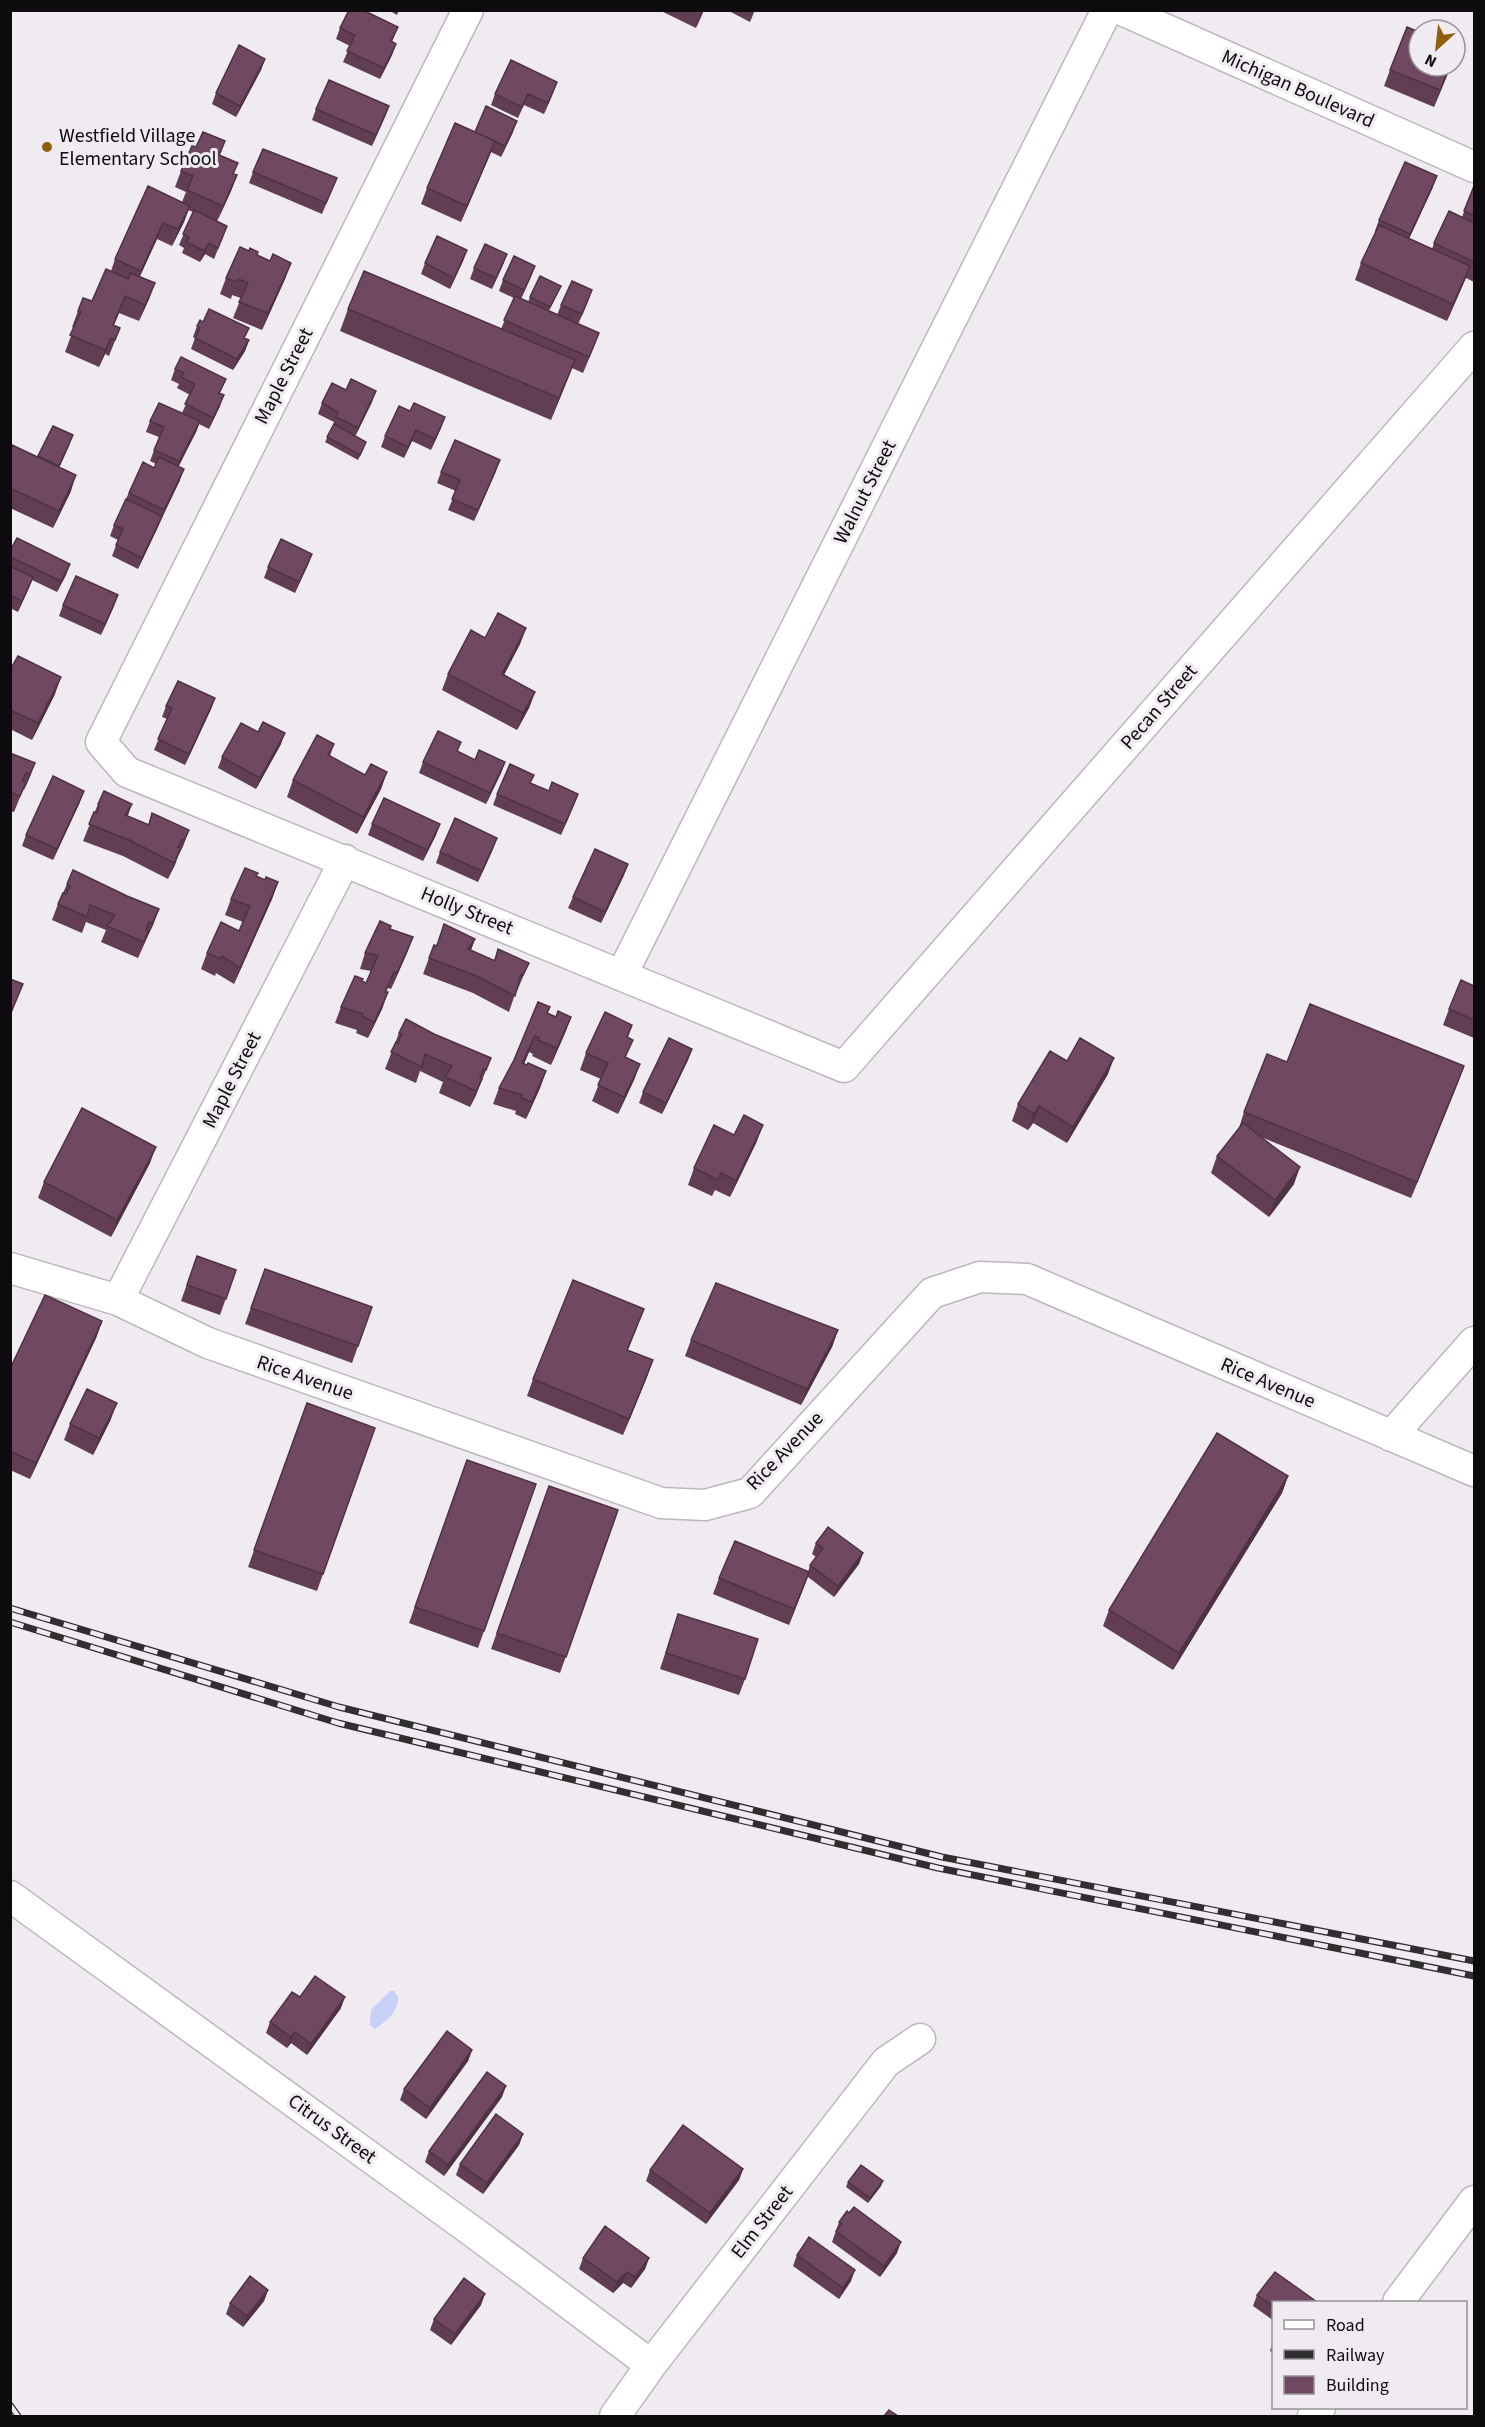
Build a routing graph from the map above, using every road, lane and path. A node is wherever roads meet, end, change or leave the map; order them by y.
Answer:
1 (468, 10) edge
2 (1107, 10) edge
3 (1122, 10) edge
4 (1474, 167) edge
5 (1474, 347) edge
6 (100, 742) joint
7 (345, 860) junction
8 (622, 974) junction
9 (844, 1067) joint
10 (10, 1268) edge
11 (118, 1300) junction
12 (1474, 1342) edge
13 (1391, 1436) junction
14 (1474, 1471) edge
15 (10, 1896) edge
16 (920, 2039) dead end
17 (1474, 2201) edge
18 (1399, 2301) edge
19 (651, 2365) junction
20 (615, 2416) edge

1 - 6 street, Maple Street
2 - 8 street, Walnut Street
3 - 4 street, Michigan Boulevard
5 - 9 street, Pecan Street
6 - 7 street, Holly Street
7 - 8 street, Holly Street
7 - 11 street, Maple Street
8 - 9 street, Holly Street
10 - 11 street, Rice Avenue
11 - 13 street, Rice Avenue
12 - 13 street
13 - 14 street, Rice Avenue
15 - 19 street, Citrus Street
16 - 19 street, Elm Street
17 - 18 street
19 - 20 street, Elm Street

